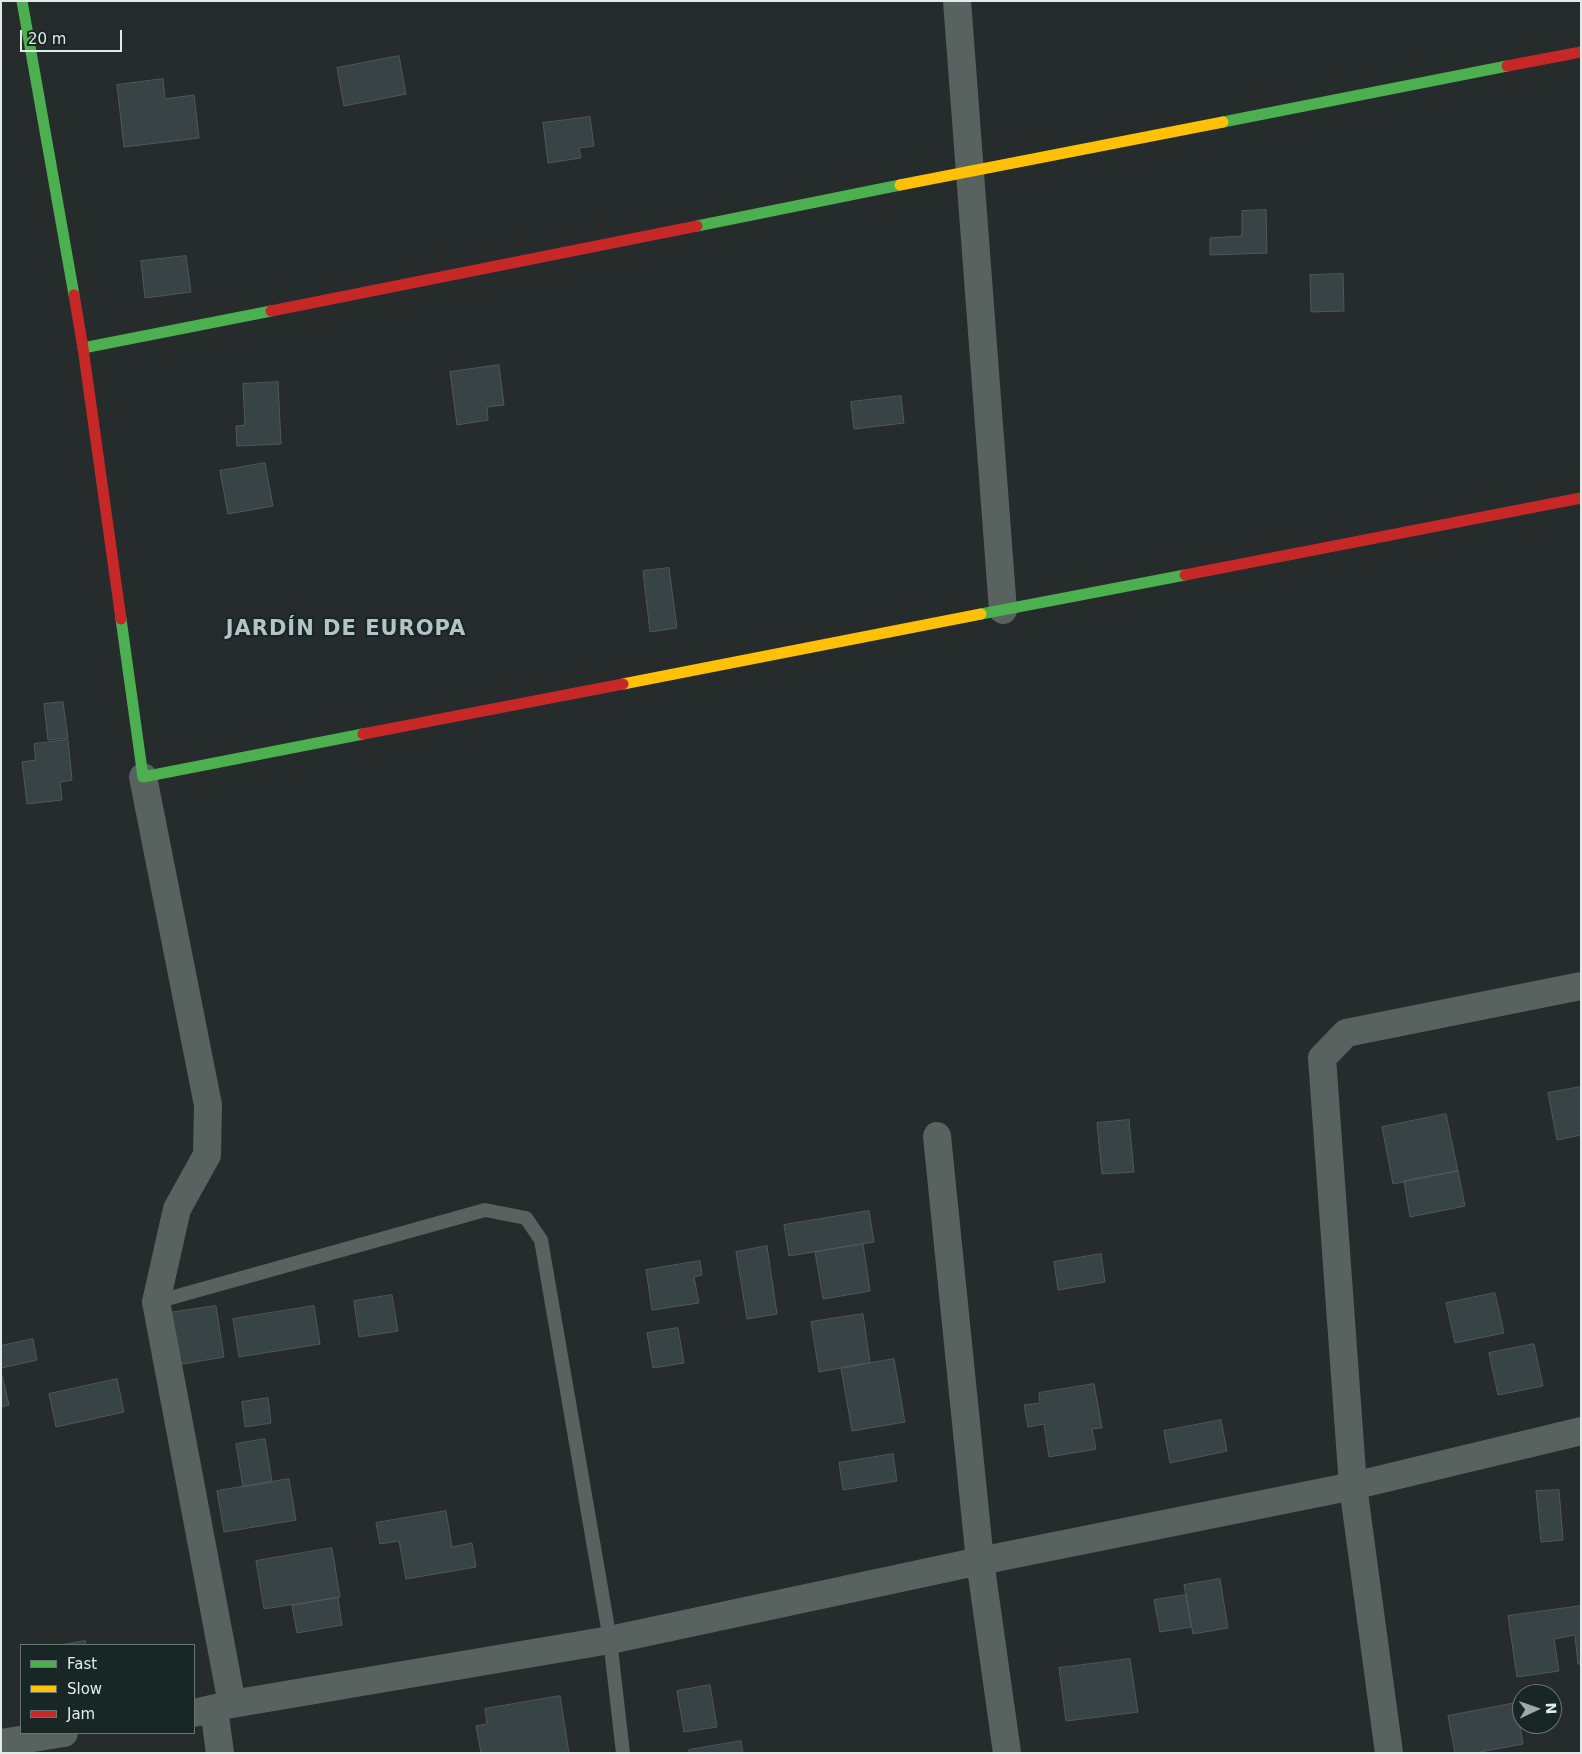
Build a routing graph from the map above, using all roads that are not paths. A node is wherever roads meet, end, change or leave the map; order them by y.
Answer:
1 (22, 1) edge
2 (957, 1) edge
3 (1581, 52) edge
4 (970, 171) junction
5 (83, 348) junction
6 (1581, 498) edge
7 (1003, 610) junction
8 (143, 777) junction
9 (1581, 986) edge
10 (937, 1136) dead end
11 (156, 1302) junction
12 (1581, 1431) edge
13 (1353, 1486) junction
14 (980, 1561) junction
15 (610, 1640) junction
16 (213, 1709) edge
17 (58, 1734) edge
18 (1, 1743) edge
19 (220, 1753) edge
20 (623, 1753) edge
21 (1006, 1753) edge
22 (1389, 1753) edge

1 - 5 street
2 - 4 street
3 - 4 street
4 - 5 street
4 - 7 street
5 - 8 street
6 - 7 street
7 - 8 street
8 - 11 street
9 - 13 street
10 - 14 street
11 - 15 lane
11 - 16 street
12 - 13 street
13 - 14 street
13 - 22 street
14 - 15 street
14 - 21 street
15 - 16 street
15 - 20 lane
16 - 19 street
17 - 18 street

